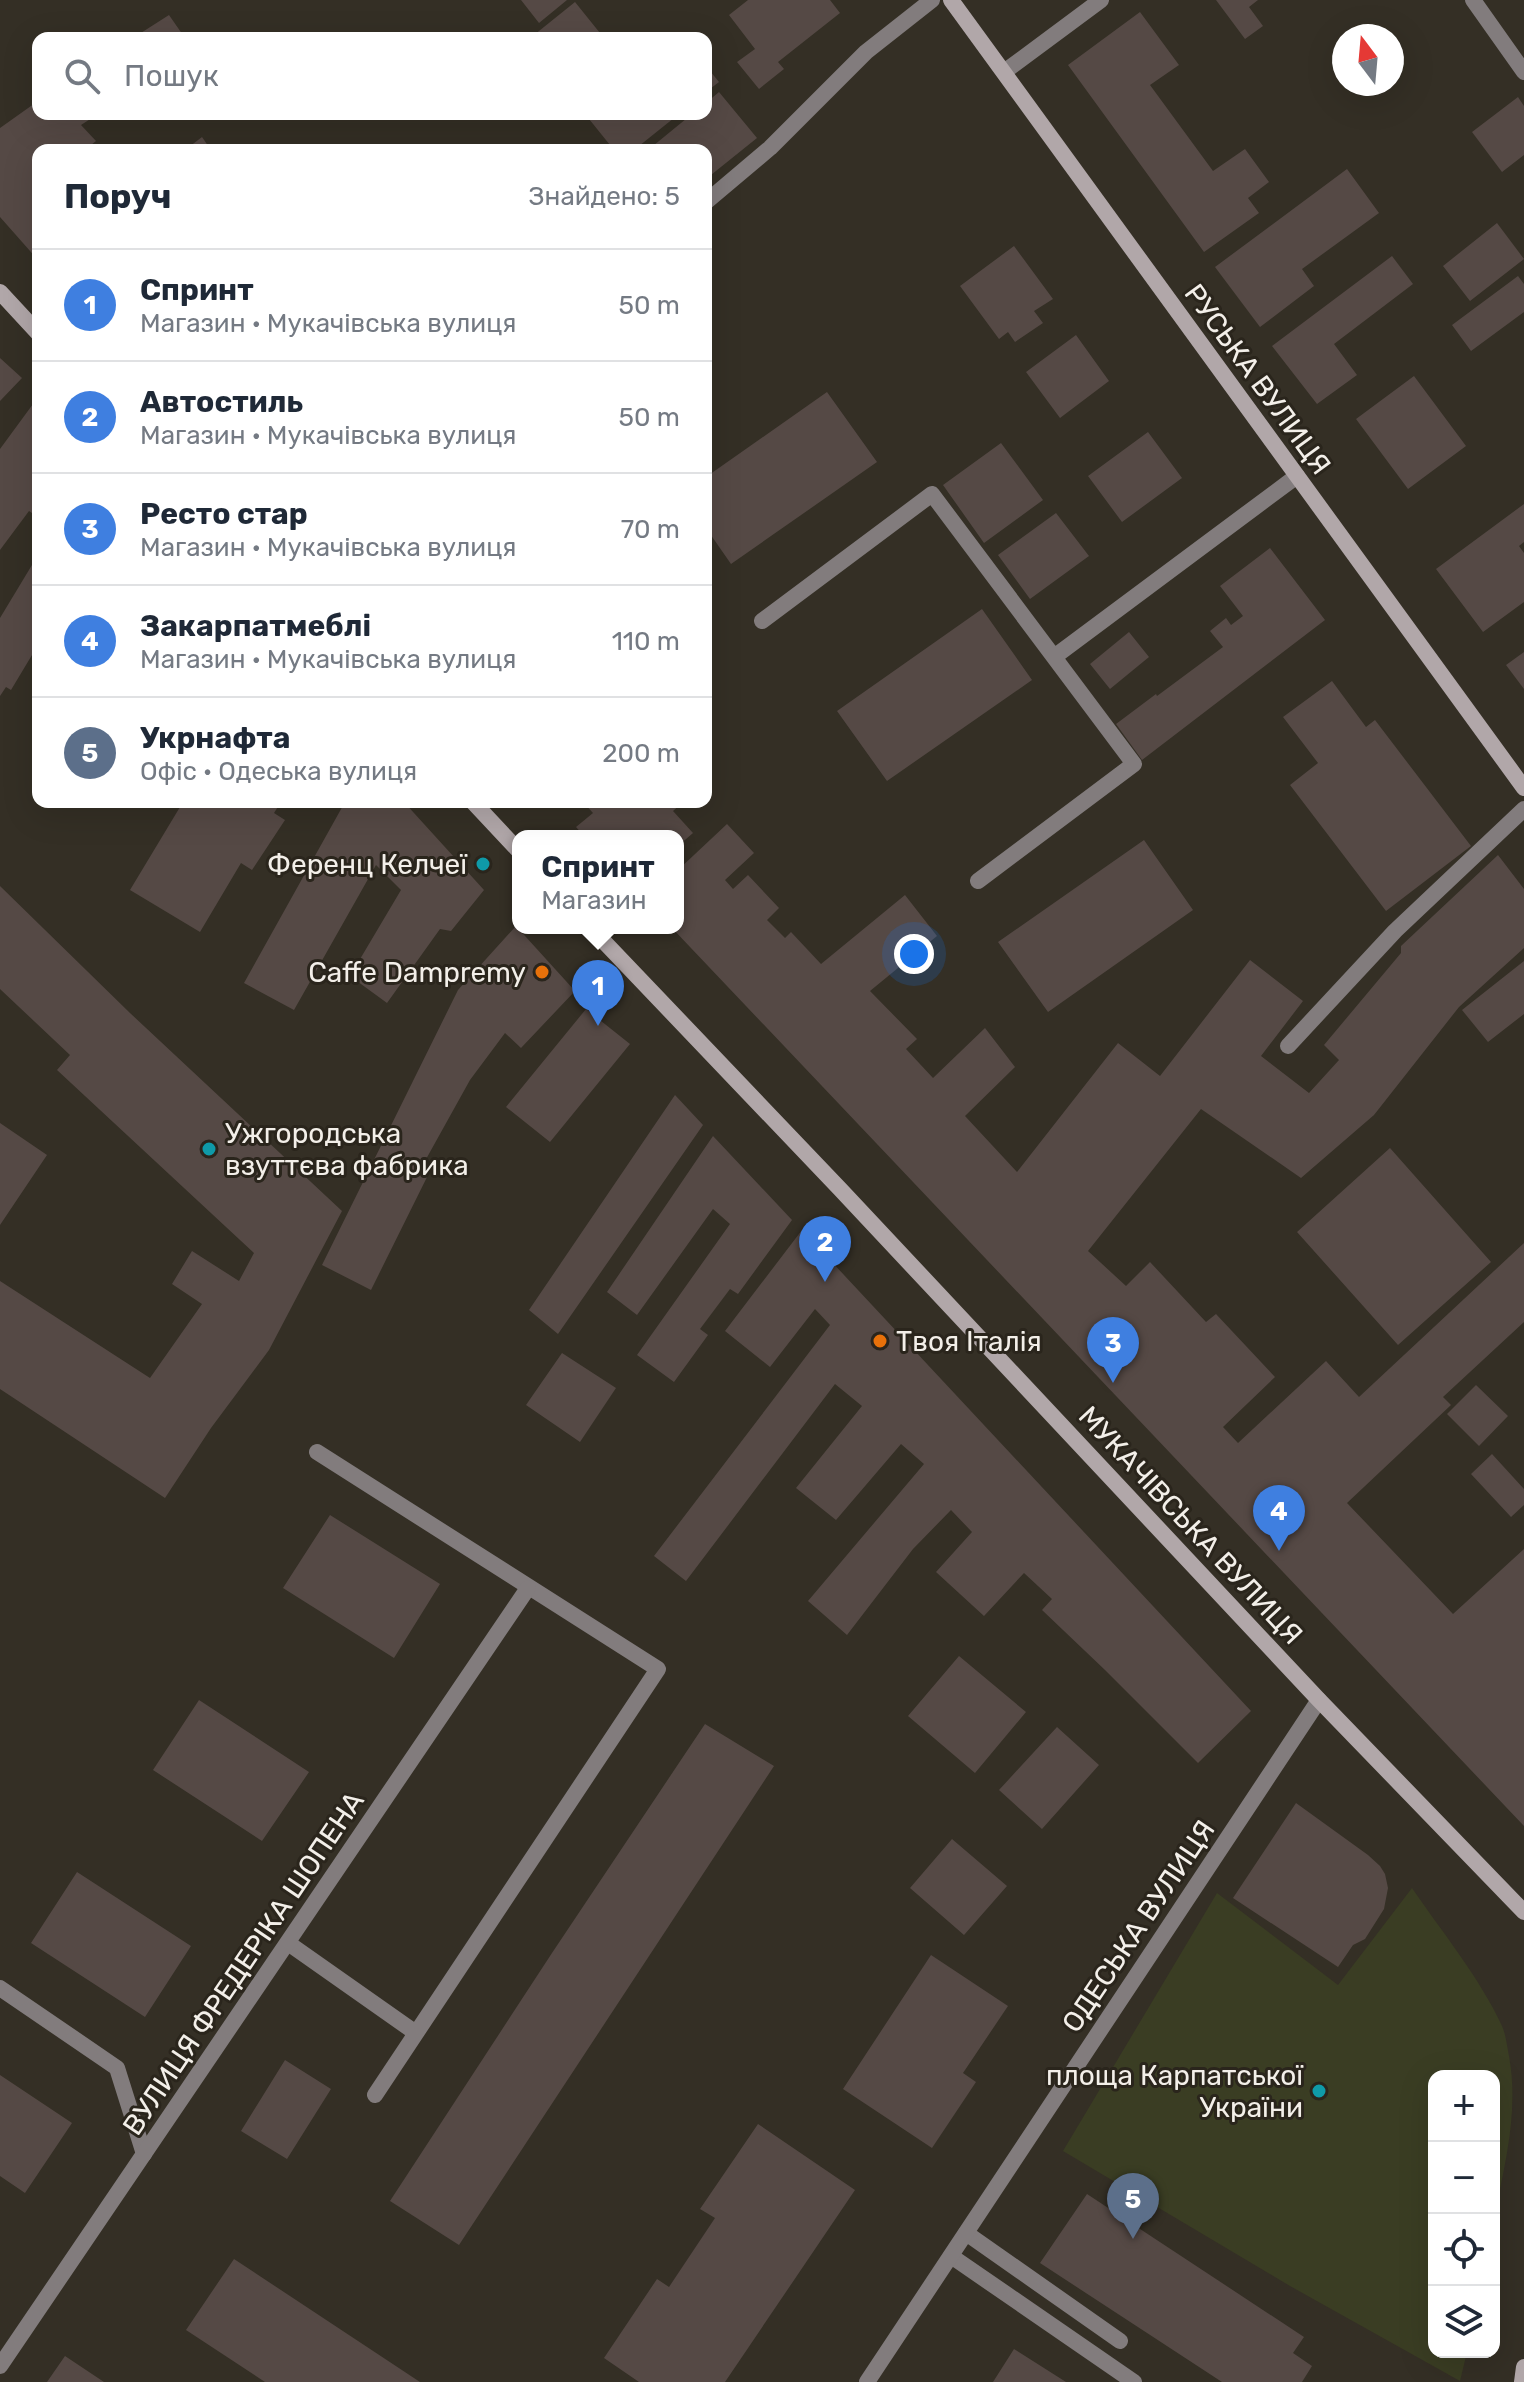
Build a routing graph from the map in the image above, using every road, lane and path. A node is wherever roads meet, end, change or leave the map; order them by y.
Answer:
1 (932, 0) edge
2 (951, 0) edge
3 (1101, 0) edge
4 (1473, 0) edge
5 (1004, 72) junction
6 (1524, 72) edge
7 (712, 197) edge
8 (0, 292) edge
9 (32, 327) edge
10 (1297, 476) junction
11 (762, 621) dead end
12 (1054, 657) junction
13 (1524, 788) edge
14 (479, 808) edge
15 (1524, 809) edge
16 (512, 844) edge
17 (978, 881) dead end
18 (597, 934) edge
19 (1288, 1046) dead end
20 (317, 1452) dead end
21 (528, 1588) junction
22 (1319, 1700) junction
23 (1524, 1912) edge
24 (288, 1943) junction
25 (0, 1988) edge
26 (416, 2033) junction
27 (375, 2095) dead end
28 (144, 2154) junction
29 (966, 2233) junction
30 (951, 2256) junction
31 (1120, 2341) dead end
32 (0, 2366) edge
33 (1524, 2367) edge
34 (867, 2382) edge
35 (1134, 2382) edge
36 (1522, 2382) edge

1 - 7 street
2 - 5 main road, РУСЬКА ВУЛИЦЯ
3 - 5 street
4 - 6 street
5 - 10 main road, РУСЬКА ВУЛИЦЯ
8 - 9 main road
10 - 12 street
10 - 13 main road, РУСЬКА ВУЛИЦЯ
11 - 12 street
12 - 17 street
14 - 16 main road
15 - 19 street
18 - 22 main road, МУКАЧІВСЬКА ВУЛИЦЯ
20 - 21 street
21 - 24 street, ВУЛИЦЯ ФРЕДЕРІКА ШОПЕНА
21 - 26 street
22 - 23 main road, МУКАЧІВСЬКА ВУЛИЦЯ
22 - 29 street, ОДЕСЬКА ВУЛИЦЯ
24 - 26 street
24 - 28 street, ВУЛИЦЯ ФРЕДЕРІКА ШОПЕНА
25 - 28 street
26 - 27 street
28 - 32 street, ВУЛИЦЯ ФРЕДЕРІКА ШОПЕНА
29 - 30 street, ОДЕСЬКА ВУЛИЦЯ
29 - 31 street
30 - 34 street, ОДЕСЬКА ВУЛИЦЯ
30 - 35 street
33 - 36 main road

